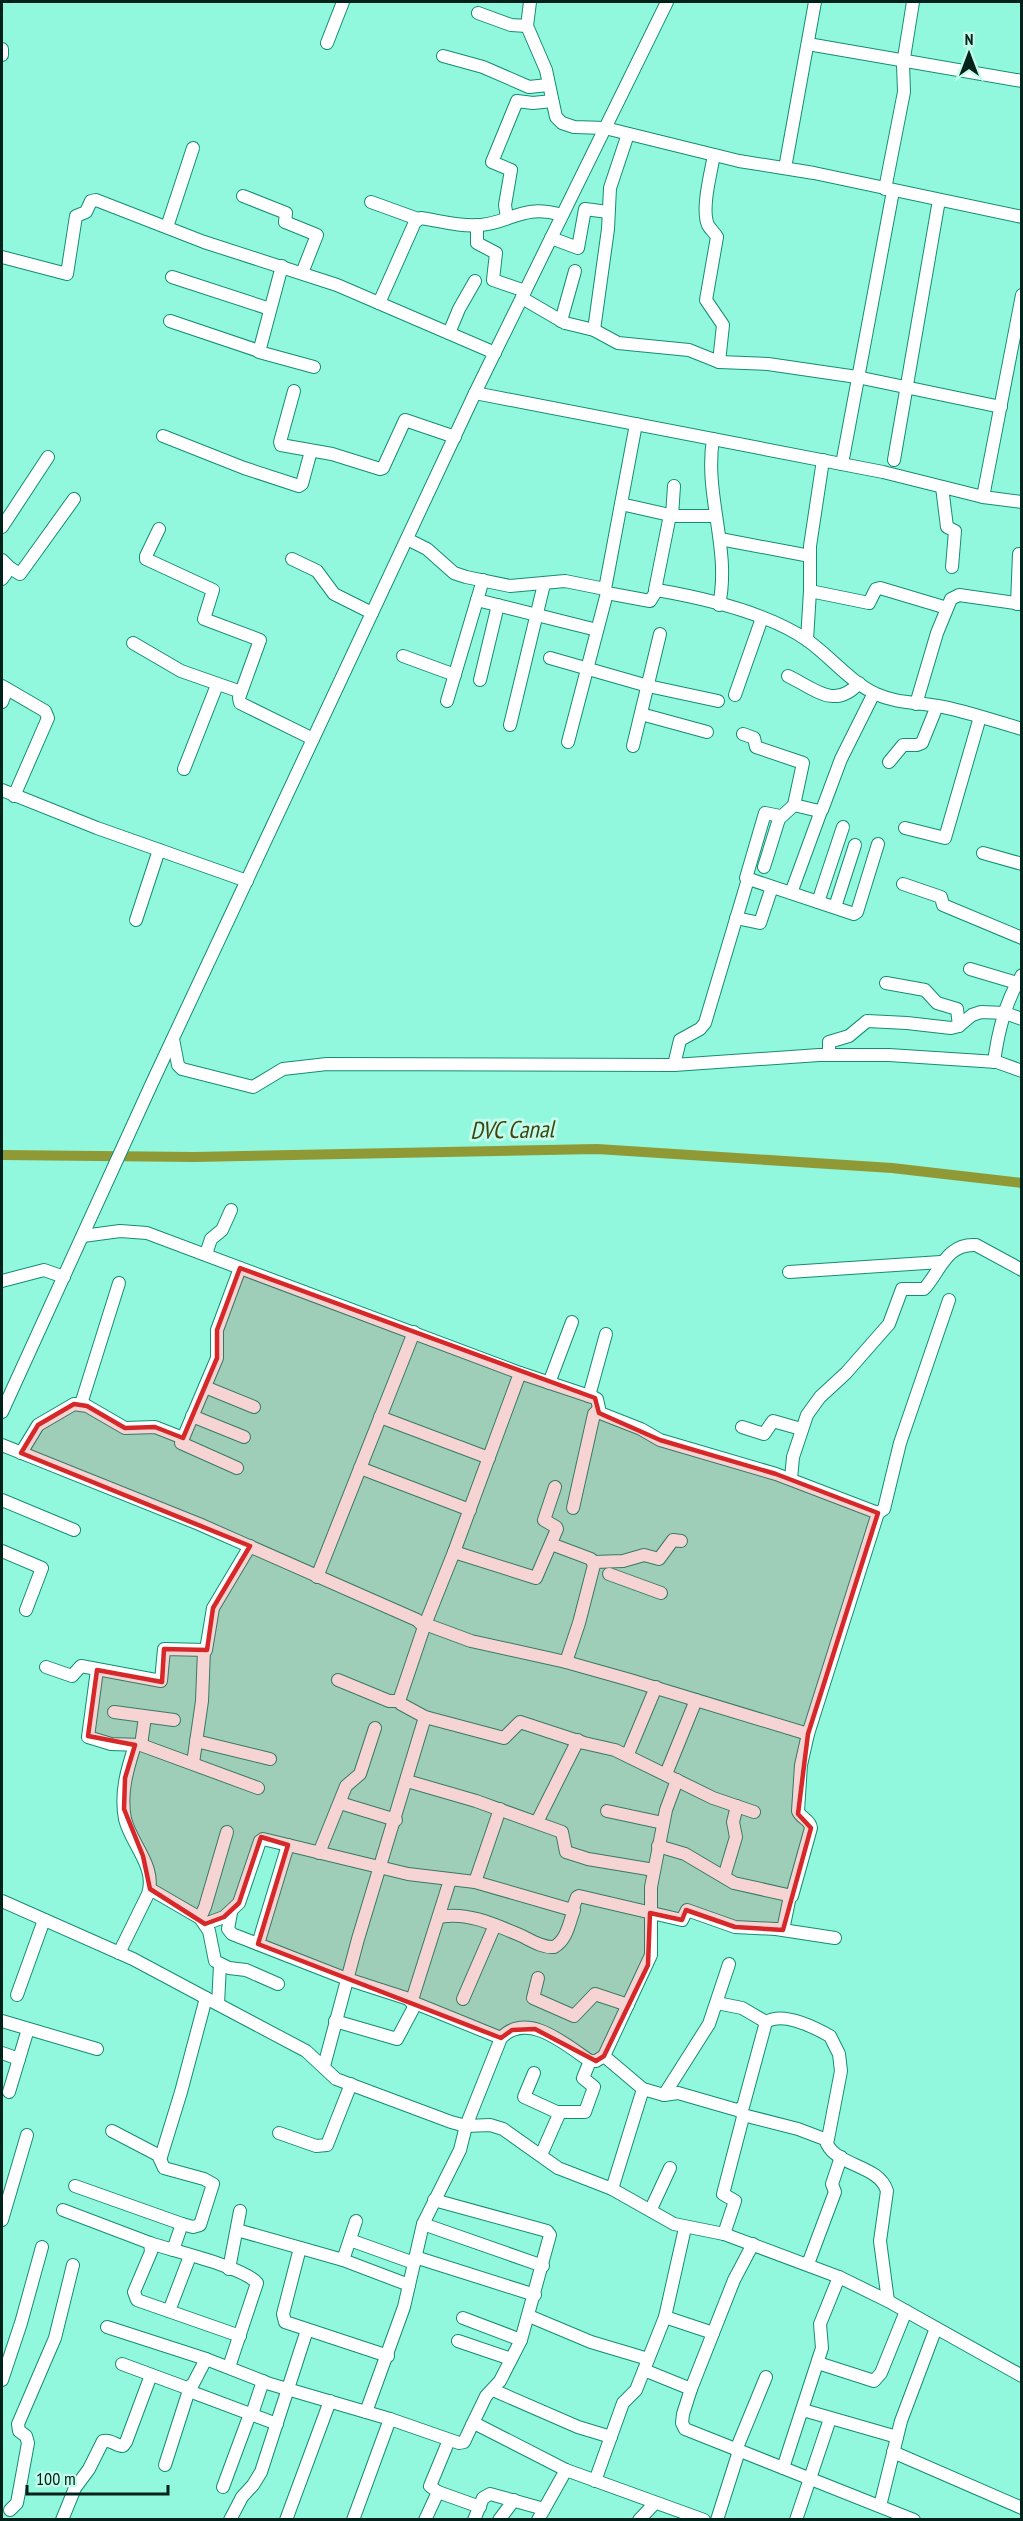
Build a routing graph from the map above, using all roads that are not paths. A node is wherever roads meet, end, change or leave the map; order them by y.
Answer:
1 (343, 2) edge
2 (530, 2) edge
3 (667, 2) edge
4 (815, 2) edge
5 (913, 2) edge
6 (478, 14) dead end
7 (527, 26) junction
8 (327, 43) dead end
9 (808, 44) junction
10 (2, 49) edge
11 (2, 55) edge
12 (443, 56) dead end
13 (903, 61) junction
14 (1022, 81) edge
15 (548, 85) junction
16 (552, 101) junction
17 (605, 128) junction
18 (628, 134) junction
19 (194, 148) dead end
20 (714, 155) junction
21 (785, 168) junction
22 (889, 190) junction
23 (243, 196) dead end
24 (939, 200) junction
25 (371, 202) dead end
26 (608, 212) junction
27 (562, 216) junction
28 (1022, 217) edge
29 (507, 218) junction
30 (418, 219) junction
31 (477, 225) junction
32 (167, 227) junction
33 (551, 238) junction
34 (2, 258) edge
35 (282, 266) junction
36 (575, 272) dead end
37 (302, 273) junction
38 (172, 277) dead end
39 (475, 281) dead end
40 (523, 294) junction
41 (1022, 295) edge
42 (379, 303) junction
43 (270, 309) junction
44 (170, 321) dead end
45 (561, 321) junction
46 (594, 330) junction
47 (449, 333) junction
48 (259, 351) junction
49 (495, 353) junction
50 (719, 362) junction
51 (314, 368) dead end
52 (857, 377) junction
53 (908, 387) junction
54 (294, 391) dead end
55 (475, 393) junction
56 (1000, 407) junction
57 (636, 424) junction
58 (163, 436) dead end
59 (455, 437) junction
60 (713, 439) junction
61 (311, 451) junction
62 (48, 457) dead end
63 (823, 460) junction
64 (894, 460) dead end
65 (842, 464) junction
66 (674, 486) dead end
67 (942, 487) junction
68 (983, 497) junction
69 (74, 499) dead end
70 (1022, 502) edge
71 (621, 504) junction
72 (671, 516) junction
73 (715, 516) junction
74 (2, 527) edge
75 (159, 529) dead end
76 (407, 539) junction
77 (720, 539) junction
78 (1019, 554) dead end
79 (810, 556) junction
80 (292, 559) dead end
81 (6, 564) edge
82 (952, 567) dead end
83 (2, 579) edge
84 (483, 580) junction
85 (544, 584) junction
86 (655, 590) junction
87 (606, 591) junction
88 (810, 591) junction
89 (477, 600) junction
90 (1019, 604) edge
91 (498, 605) junction
92 (719, 605) junction
93 (947, 608) junction
94 (372, 613) junction
95 (537, 615) junction
96 (762, 618) junction
97 (597, 630) junction
98 (660, 634) dead end
99 (807, 640) junction
100 (133, 643) dead end
101 (403, 656) dead end
102 (550, 658) dead end
103 (587, 669) junction
104 (455, 675) junction
105 (788, 676) dead end
106 (480, 680) dead end
107 (859, 684) junction
108 (217, 685) junction
109 (648, 686) junction
110 (4, 687) edge
111 (241, 692) junction
112 (874, 693) junction
113 (735, 695) dead end
114 (447, 701) dead end
115 (718, 701) dead end
116 (2, 702) edge
117 (916, 704) junction
118 (937, 706) junction
119 (641, 714) junction
120 (980, 717) junction
121 (510, 725) dead end
122 (1022, 729) edge
123 (707, 732) dead end
124 (743, 734) dead end
125 (313, 739) junction
126 (568, 742) dead end
127 (633, 746) dead end
128 (889, 762) dead end
129 (184, 769) dead end
130 (2, 790) edge
131 (14, 796) junction
132 (794, 805) junction
133 (821, 811) junction
134 (780, 816) junction
135 (843, 827) dead end
136 (905, 828) dead end
137 (878, 844) dead end
138 (855, 845) dead end
139 (159, 850) junction
140 (983, 853) dead end
141 (1022, 864) edge
142 (764, 867) dead end
143 (748, 879) junction
144 (247, 880) junction
145 (903, 884) dead end
146 (772, 887) junction
147 (791, 893) junction
148 (818, 902) junction
149 (835, 907) junction
150 (736, 918) junction
151 (136, 920) dead end
152 (1022, 938) edge
153 (970, 969) dead end
154 (1019, 979) edge
155 (886, 983) dead end
156 (1005, 1013) junction
157 (1022, 1019) edge
158 (959, 1026) junction
159 (173, 1039) junction
160 (828, 1055) junction
161 (994, 1062) junction
162 (674, 1065) junction
163 (1022, 1071) edge
164 (231, 1210) dead end
165 (85, 1231) junction
166 (206, 1254) junction
167 (941, 1262) junction
168 (240, 1268) junction
169 (1022, 1270) edge
170 (789, 1272) dead end
171 (64, 1276) junction
172 (2, 1281) edge
173 (119, 1283) dead end
174 (949, 1300) dead end
175 (572, 1322) dead end
176 (414, 1332) junction
177 (606, 1334) dead end
178 (520, 1374) junction
179 (549, 1383) junction
180 (205, 1387) junction
181 (5, 1394) edge
182 (589, 1396) junction
183 (81, 1404) junction
184 (254, 1407) dead end
185 (598, 1410) junction
186 (2, 1413) edge
187 (192, 1416) junction
188 (380, 1417) junction
189 (742, 1427) dead end
190 (801, 1429) junction
191 (244, 1437) dead end
192 (183, 1438) junction
193 (2, 1445) edge
194 (21, 1453) junction
195 (489, 1458) junction
196 (237, 1467) dead end
197 (360, 1468) junction
198 (791, 1479) junction
199 (555, 1487) dead end
200 (2, 1500) edge
201 (573, 1508) dead end
202 (470, 1510) junction
203 (878, 1513) junction
204 (74, 1530) dead end
205 (681, 1541) dead end
206 (551, 1544) junction
207 (250, 1546) junction
208 (454, 1552) junction
209 (3, 1555) edge
210 (594, 1562) junction
211 (609, 1574) dead end
212 (317, 1577) junction
213 (662, 1593) dead end
214 (26, 1610) dead end
215 (424, 1625) junction
216 (204, 1650) junction
217 (566, 1662) junction
218 (46, 1667) dead end
219 (97, 1670) junction
220 (338, 1680) dead end
221 (656, 1687) junction
222 (696, 1700) junction
223 (399, 1701) junction
224 (114, 1712) dead end
225 (145, 1717) junction
226 (424, 1717) junction
227 (174, 1720) dead end
228 (375, 1728) dead end
229 (808, 1734) junction
230 (578, 1740) junction
231 (196, 1741) junction
232 (138, 1745) junction
233 (628, 1754) junction
234 (270, 1759) dead end
235 (193, 1763) junction
236 (671, 1777) junction
237 (407, 1781) junction
238 (258, 1788) dead end
239 (340, 1803) junction
240 (737, 1806) junction
241 (500, 1809) junction
242 (607, 1811) dead end
243 (754, 1812) dead end
244 (396, 1820) junction
245 (537, 1822) junction
246 (663, 1823) junction
247 (227, 1832) dead end
248 (288, 1845) junction
249 (658, 1846) junction
250 (319, 1853) junction
251 (381, 1868) junction
252 (654, 1870) junction
253 (724, 1877) junction
254 (450, 1880) junction
255 (475, 1882) junction
256 (150, 1889) junction
257 (790, 1896) junction
258 (2, 1901) edge
259 (574, 1910) junction
260 (231, 1913) junction
261 (650, 1913) junction
262 (440, 1917) junction
263 (44, 1920) junction
264 (202, 1921) junction
265 (495, 1925) junction
266 (783, 1930) junction
267 (835, 1938) dead end
268 (258, 1944) junction
269 (119, 1953) junction
270 (729, 1964) dead end
271 (220, 1965) junction
272 (538, 1978) dead end
273 (347, 1979) junction
274 (278, 1984) dead end
275 (17, 1995) dead end
276 (206, 1998) junction
277 (463, 1999) dead end
278 (412, 2000) junction
279 (717, 2003) junction
280 (218, 2004) junction
281 (628, 2005) junction
282 (2, 2021) edge
283 (335, 2021) junction
284 (765, 2022) junction
285 (28, 2029) junction
286 (501, 2038) junction
287 (97, 2049) dead end
288 (2, 2053) edge
289 (604, 2056) junction
290 (19, 2059) junction
291 (591, 2061) junction
292 (324, 2066) junction
293 (534, 2073) dead end
294 (351, 2084) junction
295 (643, 2089) junction
296 (9, 2092) dead end
297 (664, 2094) junction
298 (559, 2113) junction
299 (742, 2113) junction
300 (466, 2126) junction
301 (112, 2131) dead end
302 (279, 2133) dead end
303 (27, 2135) dead end
304 (827, 2140) junction
305 (541, 2155) junction
306 (161, 2157) junction
307 (840, 2157) junction
308 (670, 2168) dead end
309 (75, 2186) dead end
310 (612, 2189) junction
311 (434, 2200) junction
312 (651, 2209) junction
313 (63, 2210) dead end
314 (240, 2211) dead end
315 (2, 2220) edge
316 (356, 2221) dead end
317 (182, 2224) junction
318 (423, 2224) junction
319 (685, 2228) junction
320 (237, 2230) junction
321 (724, 2234) junction
322 (350, 2240) junction
323 (150, 2243) junction
324 (753, 2244) junction
325 (42, 2247) dead end
326 (300, 2248) junction
327 (173, 2250) junction
328 (190, 2256) junction
329 (343, 2260) junction
330 (415, 2260) junction
331 (808, 2264) junction
332 (73, 2265) dead end
333 (543, 2266) junction
334 (229, 2269) junction
335 (839, 2277) junction
336 (409, 2286) junction
337 (535, 2295) junction
338 (888, 2301) junction
339 (169, 2311) junction
340 (906, 2311) junction
341 (529, 2316) junction
342 (665, 2317) junction
343 (463, 2318) dead end
344 (107, 2327) dead end
345 (936, 2328) junction
346 (307, 2330) junction
347 (713, 2333) junction
348 (240, 2336) junction
349 (520, 2340) junction
350 (458, 2341) dead end
351 (388, 2356) junction
352 (206, 2359) junction
353 (511, 2359) junction
354 (818, 2363) junction
355 (122, 2364) dead end
356 (646, 2365) junction
357 (229, 2367) junction
358 (151, 2375) junction
359 (1022, 2376) edge
360 (766, 2377) dead end
361 (2, 2380) edge
362 (263, 2381) junction
363 (190, 2389) junction
364 (691, 2389) junction
365 (289, 2390) junction
366 (493, 2390) junction
367 (330, 2401) junction
368 (803, 2410) junction
369 (366, 2412) junction
370 (251, 2414) junction
371 (390, 2419) junction
372 (830, 2419) junction
373 (278, 2424) junction
374 (472, 2425) junction
375 (611, 2437) junction
376 (897, 2437) junction
377 (449, 2439) junction
378 (738, 2451) junction
379 (893, 2452) junction
380 (165, 2465) dead end
381 (783, 2468) junction
382 (566, 2470) junction
383 (810, 2479) junction
384 (595, 2481) junction
385 (223, 2487) dead end
386 (438, 2492) junction
387 (514, 2500) junction
388 (654, 2503) junction
389 (880, 2506) junction
390 (480, 2507) junction
391 (1022, 2508) edge
392 (7, 2512) edge
393 (541, 2514) edge
394 (62, 2520) edge
395 (230, 2520) edge
396 (286, 2520) edge
397 (353, 2520) edge
398 (425, 2520) edge
399 (474, 2520) edge
400 (499, 2520) edge
401 (639, 2520) edge
402 (704, 2520) edge
403 (717, 2520) edge
404 (796, 2520) edge
405 (914, 2520) edge

1 - 8 street
2 - 7 street
3 - 17 street
4 - 9 street
5 - 13 street
6 - 7 street
7 - 15 street
9 - 13 street
9 - 21 street
10 - 11 street
12 - 15 street
13 - 14 street
13 - 22 street
15 - 16 street
16 - 17 street
16 - 29 street
17 - 18 street
17 - 27 street
18 - 20 street
18 - 26 street
19 - 32 street
20 - 21 street
20 - 50 street
21 - 22 street
22 - 24 street
22 - 52 street
23 - 37 street
24 - 28 street
24 - 53 street
25 - 30 street
26 - 33 street
26 - 46 street
27 - 29 street
27 - 33 street
29 - 31 street
30 - 31 street
30 - 42 street
31 - 40 street
32 - 34 street
32 - 35 street
33 - 40 street
35 - 37 street
35 - 43 street
36 - 45 street
37 - 42 street
38 - 43 street
39 - 47 street
40 - 45 street
40 - 49 street
41 - 56 street
42 - 47 street
43 - 48 street
44 - 48 street
45 - 46 street
46 - 50 street
47 - 49 street
48 - 51 street
49 - 55 street
50 - 52 street
52 - 53 street
52 - 65 street
53 - 56 street
53 - 64 street
54 - 61 street
55 - 57 street
55 - 59 street
56 - 68 street
57 - 60 street
57 - 71 street
58 - 61 street
59 - 61 street
59 - 76 street
60 - 63 street
60 - 73 street
62 - 74 street
63 - 65 street
63 - 79 street
65 - 67 street
66 - 72 street
67 - 68 street
67 - 82 street
68 - 70 street
69 - 81 street
71 - 72 street
71 - 87 street
72 - 73 street
72 - 86 street
73 - 77 street
75 - 111 street
76 - 84 street
76 - 94 street
77 - 79 street
77 - 92 street
78 - 90 street
79 - 88 street
80 - 94 street
81 - 83 street
84 - 85 street
84 - 89 street
85 - 87 street
85 - 95 street
86 - 87 street
86 - 92 street
87 - 97 street
88 - 93 street
88 - 99 street
89 - 91 street
89 - 104 street
90 - 93 street
91 - 95 street
91 - 106 street
92 - 96 street
93 - 117 street
94 - 125 street
95 - 97 street
95 - 121 street
96 - 99 street
96 - 113 street
97 - 103 street
98 - 109 street
99 - 107 street
100 - 108 street
101 - 104 street
102 - 103 street
103 - 109 street
103 - 126 street
104 - 114 street
105 - 107 street
107 - 112 street
108 - 111 street
108 - 129 street
109 - 115 street
109 - 119 street
110 - 116 street
110 - 131 street
111 - 125 street
112 - 117 street
112 - 133 street
117 - 118 street
118 - 120 street
118 - 128 street
119 - 123 street
119 - 127 street
120 - 122 street
120 - 136 street
124 - 132 street
125 - 144 street
130 - 131 street
131 - 139 street
132 - 133 street
132 - 134 street
133 - 147 street
134 - 142 street
134 - 143 street
135 - 148 street
137 - 149 street
138 - 149 street
139 - 144 street
139 - 151 street
140 - 141 street
143 - 146 street
143 - 150 street
144 - 159 street
145 - 152 street
146 - 147 street
146 - 150 street
147 - 148 street
148 - 149 street
150 - 162 street
153 - 154 street
154 - 156 street
155 - 158 street
156 - 157 street
156 - 158 street
156 - 161 street
158 - 160 street
159 - 162 street
159 - 165 street
160 - 161 street
160 - 162 street
161 - 163 street
164 - 166 street
165 - 166 street
165 - 171 street
166 - 168 street
167 - 169 street
167 - 170 street
167 - 190 street
168 - 176 street
168 - 180 street
171 - 172 street
171 - 181 street
173 - 183 street
174 - 203 street
175 - 179 street
176 - 178 street
176 - 188 street
177 - 182 street
178 - 179 street
178 - 195 street
179 - 182 street
180 - 184 street
180 - 187 street
181 - 186 street
182 - 185 street
183 - 192 street
183 - 194 street
185 - 198 street
185 - 201 street
187 - 191 street
187 - 192 street
188 - 195 street
188 - 197 street
189 - 190 street
190 - 198 street
192 - 196 street
193 - 194 street
194 - 207 street
195 - 202 street
197 - 202 street
197 - 212 street
198 - 203 street
199 - 206 street
200 - 204 street
202 - 208 street
203 - 229 street
205 - 210 street
206 - 208 street
206 - 210 street
207 - 212 street
207 - 216 street
208 - 215 street
209 - 214 street
210 - 217 street
211 - 213 street
212 - 215 street
215 - 217 street
215 - 223 street
216 - 219 street
216 - 231 street
217 - 221 street
218 - 219 street
219 - 232 street
220 - 223 street
221 - 222 street
221 - 233 street
222 - 229 street
222 - 236 street
223 - 226 street
224 - 225 street
225 - 227 street
225 - 232 street
226 - 230 street
226 - 237 street
228 - 239 street
229 - 257 street
230 - 233 street
230 - 245 street
231 - 234 street
231 - 235 street
232 - 235 street
232 - 256 street
233 - 236 street
235 - 238 street
236 - 240 street
236 - 246 street
237 - 241 street
237 - 244 street
239 - 244 street
239 - 250 street
240 - 243 street
240 - 253 street
241 - 245 street
241 - 255 street
242 - 246 street
244 - 251 street
245 - 252 street
246 - 249 street
247 - 264 street
248 - 250 street
248 - 260 street
248 - 268 street
249 - 252 street
249 - 253 street
250 - 251 street
251 - 254 street
251 - 273 street
252 - 261 street
253 - 257 street
254 - 255 street
254 - 262 street
255 - 259 street
256 - 264 street
256 - 269 street
257 - 266 street
258 - 263 street
259 - 261 street
259 - 265 street
260 - 264 street
260 - 268 street
261 - 266 street
261 - 281 street
262 - 265 street
262 - 278 street
263 - 269 street
263 - 275 street
264 - 271 street
265 - 277 street
266 - 267 street
268 - 273 street
269 - 276 street
270 - 279 street
271 - 274 street
271 - 280 street
272 - 281 street
273 - 278 street
273 - 283 street
276 - 280 street
276 - 306 street
278 - 283 street
278 - 286 street
279 - 284 street
279 - 297 street
280 - 292 street
281 - 289 street
282 - 285 street
283 - 292 street
284 - 299 street
284 - 304 street
285 - 287 street
285 - 290 street
286 - 291 street
286 - 300 street
288 - 290 street
289 - 291 street
289 - 295 street
290 - 296 street
291 - 298 street
292 - 294 street
293 - 298 street
294 - 300 street
294 - 302 street
295 - 297 street
295 - 310 street
297 - 299 street
298 - 305 street
299 - 304 street
299 - 321 street
300 - 305 street
300 - 311 street
301 - 306 street
303 - 315 street
304 - 307 street
305 - 310 street
306 - 317 street
307 - 331 street
307 - 338 street
308 - 312 street
309 - 317 street
310 - 312 street
311 - 318 street
311 - 333 street
312 - 319 street
313 - 323 street
314 - 320 street
316 - 322 street
317 - 327 street
318 - 330 street
318 - 333 street
319 - 321 street
319 - 342 street
320 - 326 street
320 - 334 street
321 - 324 street
322 - 329 street
322 - 330 street
323 - 327 street
323 - 339 street
324 - 331 street
324 - 347 street
325 - 361 street
326 - 329 street
326 - 346 street
327 - 328 street
328 - 334 street
328 - 339 street
329 - 336 street
330 - 336 street
330 - 337 street
331 - 335 street
332 - 392 street
333 - 337 street
334 - 348 street
335 - 338 street
335 - 354 street
336 - 351 street
337 - 341 street
338 - 340 street
339 - 348 street
340 - 345 street
340 - 354 street
341 - 349 street
341 - 356 street
342 - 347 street
342 - 356 street
343 - 349 street
344 - 352 street
345 - 359 street
345 - 376 street
346 - 351 street
346 - 365 street
347 - 364 street
348 - 357 street
349 - 353 street
350 - 353 street
351 - 369 street
352 - 357 street
352 - 363 street
353 - 366 street
354 - 368 street
355 - 358 street
356 - 364 street
356 - 375 street
357 - 362 street
358 - 363 street
358 - 394 street
360 - 378 street
362 - 365 street
362 - 370 street
363 - 370 street
363 - 380 street
364 - 378 street
365 - 367 street
365 - 373 street
366 - 374 street
366 - 375 street
367 - 369 street
367 - 396 street
368 - 372 street
368 - 381 street
369 - 371 street
370 - 373 street
370 - 385 street
371 - 377 street
371 - 397 street
372 - 376 street
372 - 383 street
373 - 395 street
374 - 377 street
374 - 382 street
375 - 384 street
376 - 379 street
377 - 386 street
378 - 381 street
378 - 403 street
379 - 389 street
379 - 391 street
381 - 383 street
382 - 384 street
382 - 393 street
383 - 389 street
383 - 404 street
384 - 388 street
386 - 390 street
386 - 398 street
387 - 390 street
387 - 393 street
387 - 400 street
388 - 401 street
388 - 402 street
389 - 405 street
390 - 399 street

